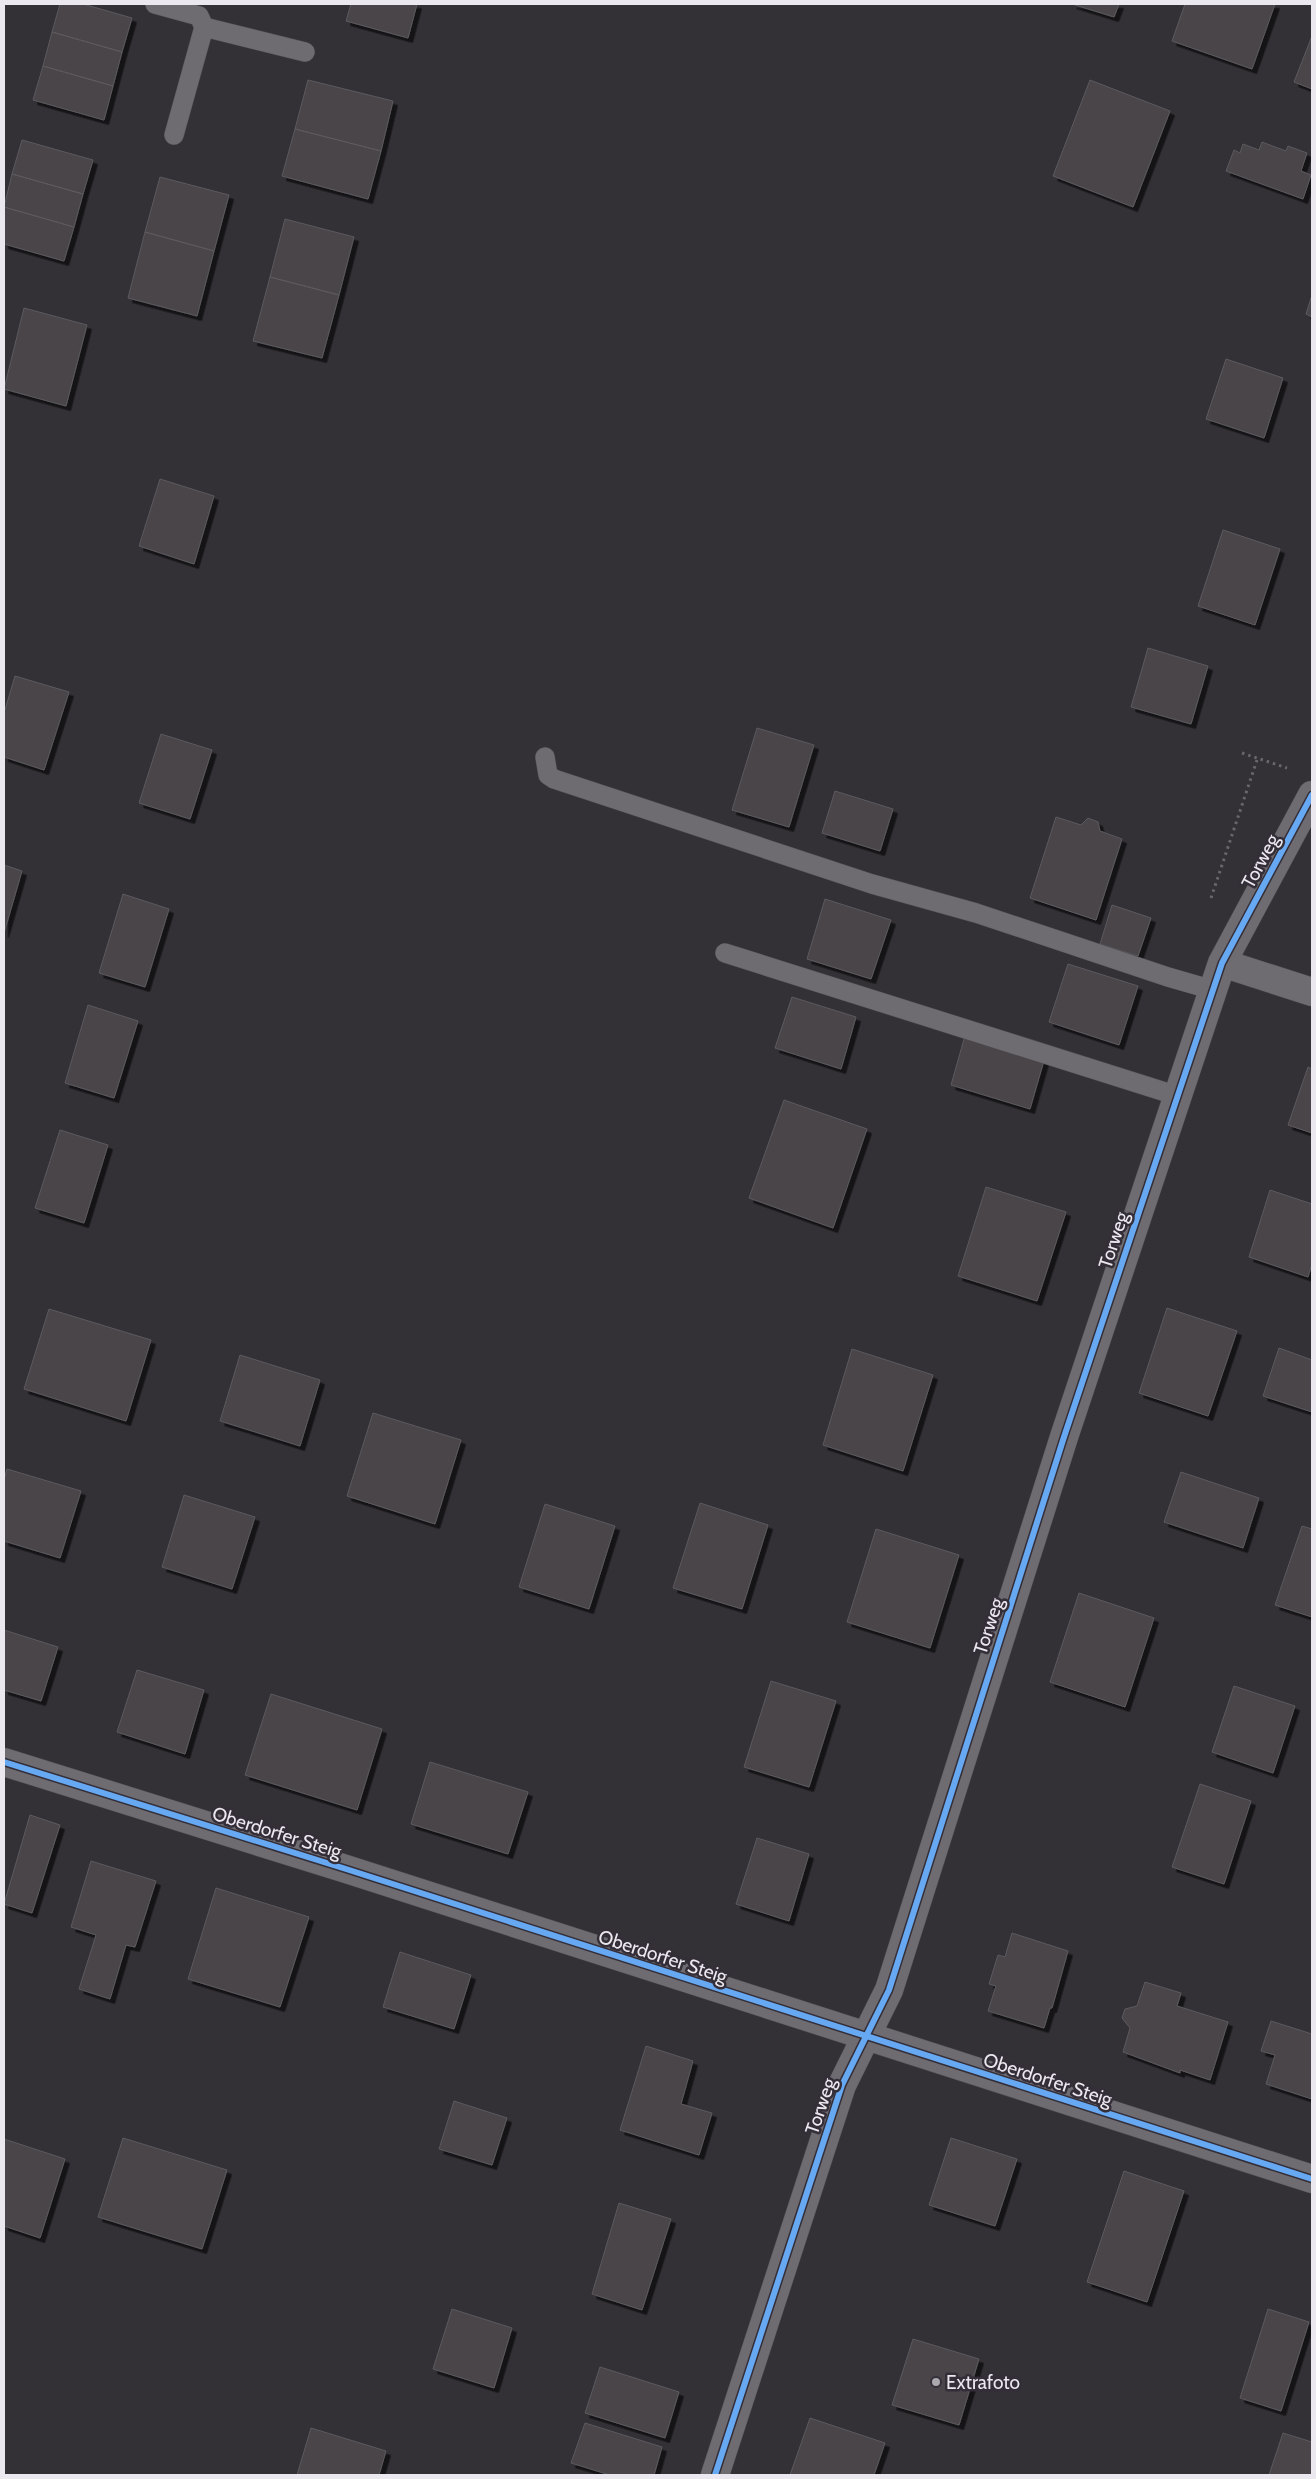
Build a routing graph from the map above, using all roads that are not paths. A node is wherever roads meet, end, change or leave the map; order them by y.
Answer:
1 (155, 4) edge
2 (204, 27) junction
3 (305, 52) dead end
4 (174, 135) dead end
5 (545, 757) dead end
6 (1312, 795) edge
7 (725, 953) dead end
8 (1222, 963) junction
9 (1213, 990) junction
10 (1312, 992) edge
11 (1178, 1096) junction
12 (4, 1762) edge
13 (866, 2037) junction
14 (1312, 2180) edge
15 (715, 2475) edge

1 - 2 lane
2 - 3 lane
2 - 4 lane
5 - 9 lane
6 - 8 street, Torweg
7 - 11 lane
8 - 9 street, Torweg
8 - 10 street
9 - 11 street, Torweg
11 - 13 street, Torweg
12 - 13 street, Oberdorfer Steig
13 - 14 street, Oberdorfer Steig
13 - 15 street, Torweg

